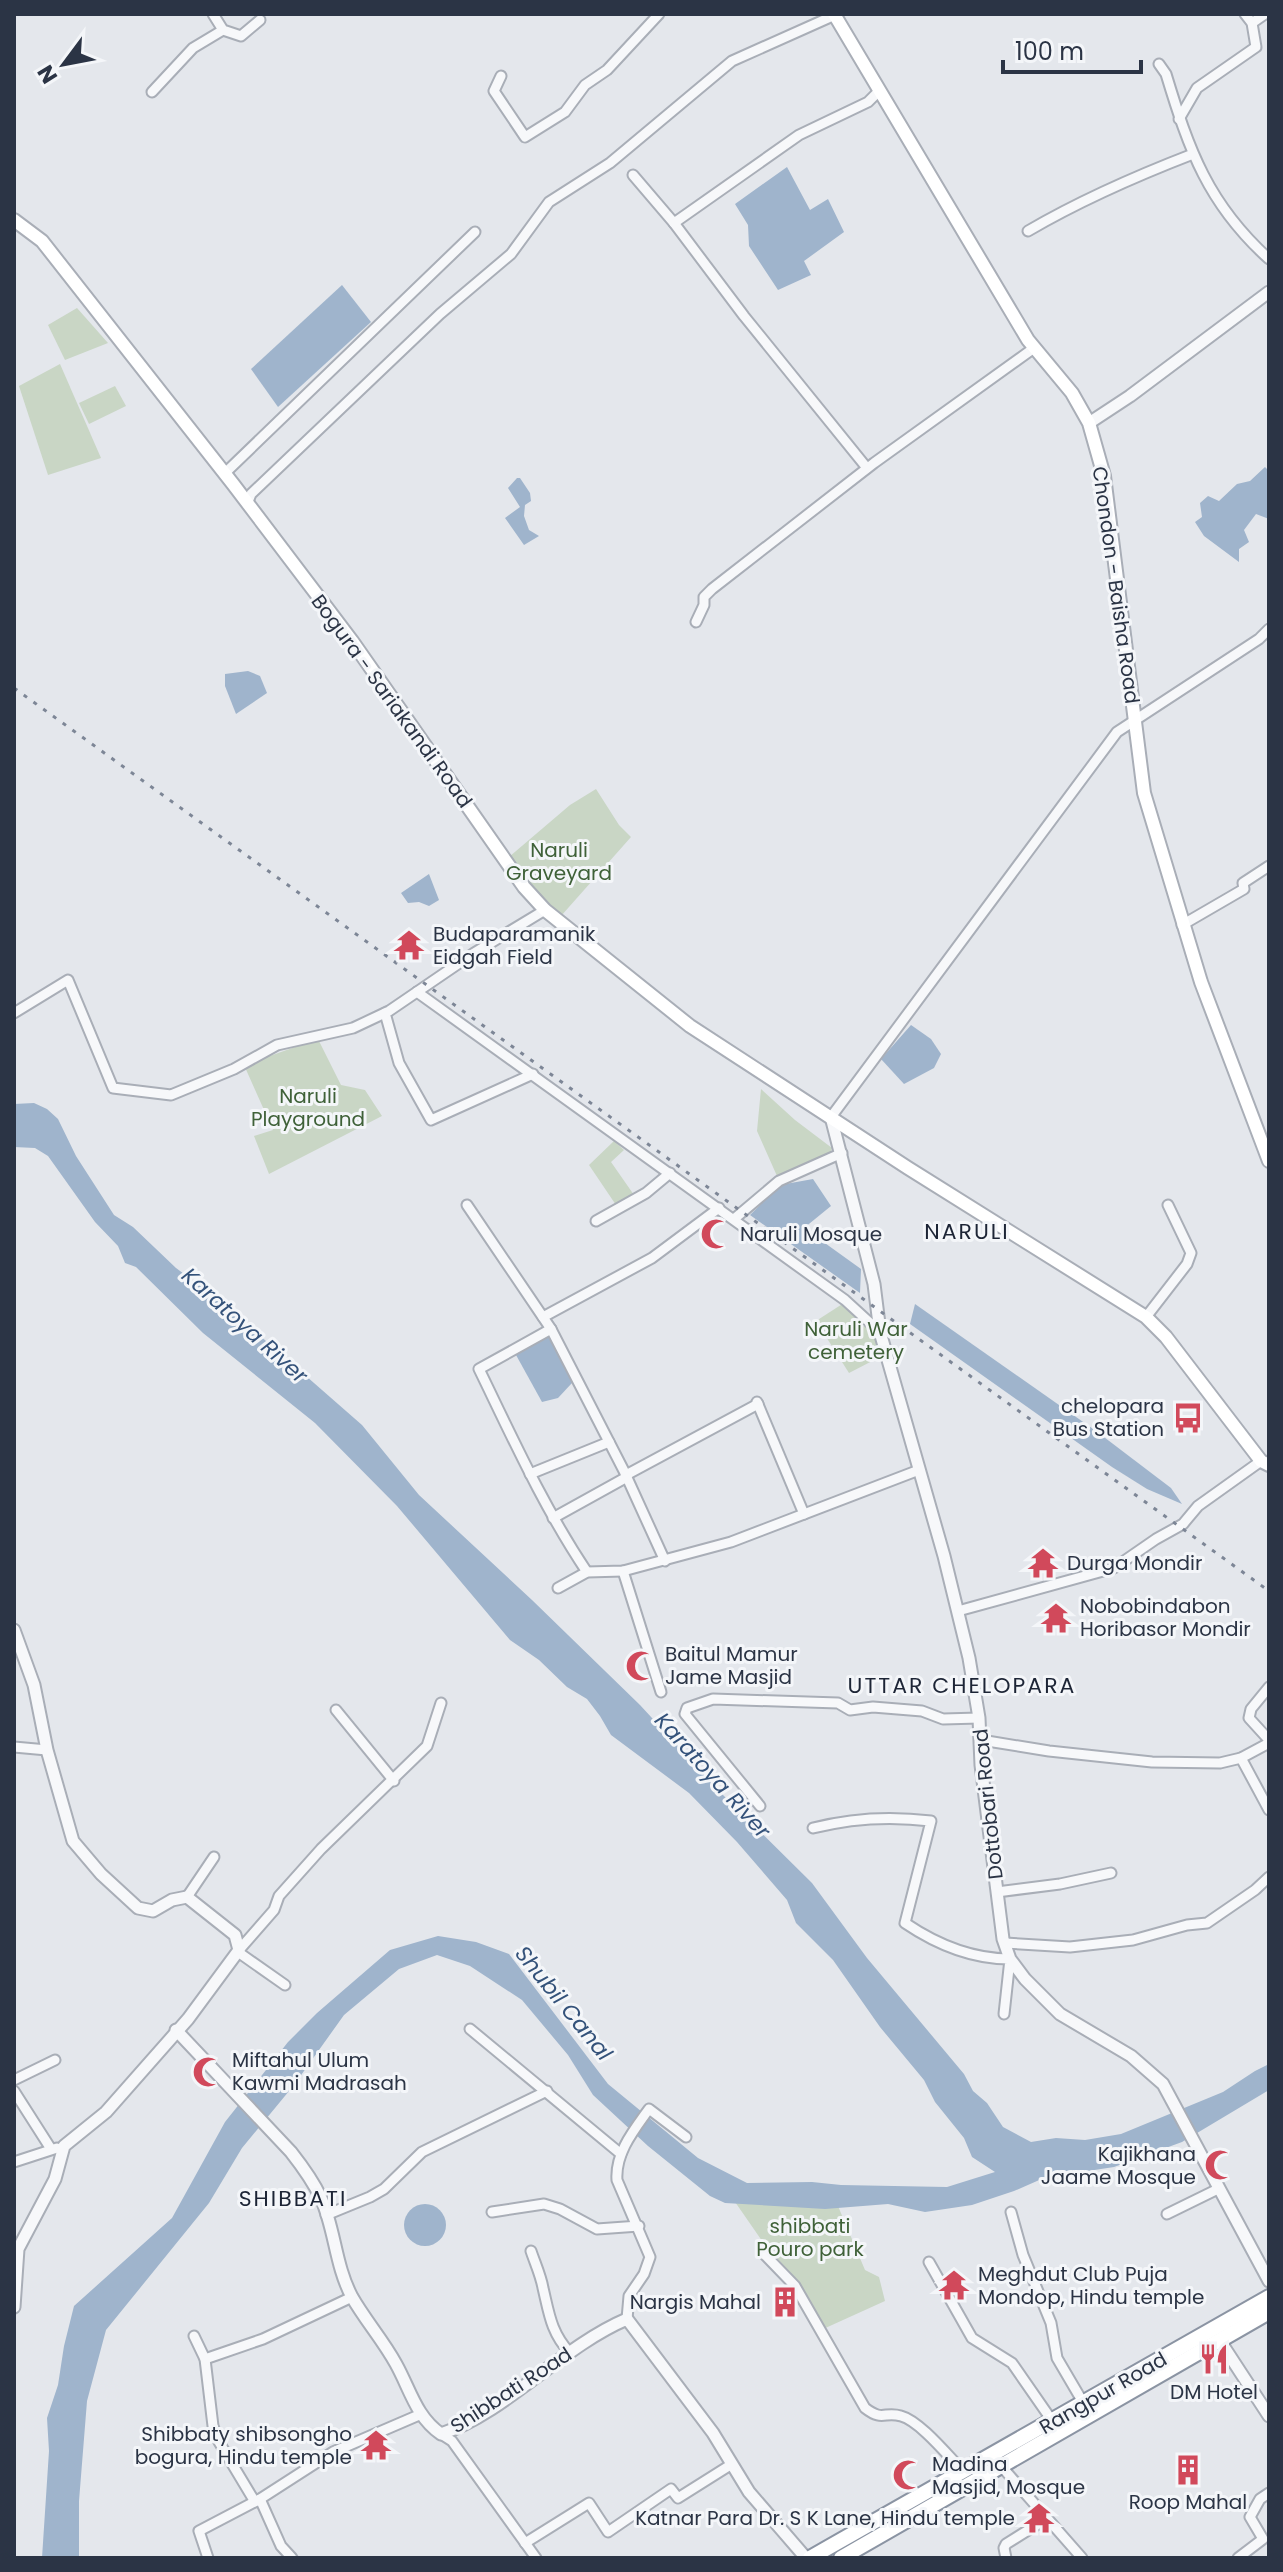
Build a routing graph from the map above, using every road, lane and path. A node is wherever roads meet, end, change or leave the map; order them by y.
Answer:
1 (213, 14) edge
2 (659, 14) edge
3 (834, 14) edge
4 (1265, 14) edge
5 (1249, 18) edge
6 (260, 20) dead end
7 (223, 30) junction
8 (1159, 64) dead end
9 (501, 76) dead end
10 (879, 91) junction
11 (152, 92) dead end
12 (1179, 119) junction
13 (1193, 154) junction
14 (633, 175) dead end
15 (14, 220) edge
16 (674, 223) junction
17 (1028, 231) dead end
18 (475, 232) dead end
19 (1269, 259) edge
20 (1269, 292) edge
21 (1034, 348) junction
22 (1089, 423) junction
23 (867, 468) junction
24 (224, 474) junction
25 (247, 504) junction
26 (696, 622) dead end
27 (1269, 629) edge
28 (1134, 719) junction
29 (1269, 866) edge
30 (545, 910) junction
31 (1182, 925) junction
32 (417, 992) junction
33 (14, 1013) edge
34 (385, 1013) junction
35 (533, 1074) junction
36 (831, 1117) junction
37 (842, 1153) junction
38 (1269, 1161) edge
39 (670, 1173) junction
40 (467, 1205) dead end
41 (1168, 1205) dead end
42 (719, 1208) junction
43 (734, 1219) junction
44 (596, 1221) dead end
45 (543, 1317) junction
46 (1146, 1317) junction
47 (551, 1329) junction
48 (880, 1332) junction
49 (609, 1442) junction
50 (1265, 1463) edge
51 (919, 1470) junction
52 (530, 1474) junction
53 (626, 1476) junction
54 (804, 1514) junction
55 (553, 1518) junction
56 (665, 1561) junction
57 (623, 1571) junction
58 (587, 1572) junction
59 (558, 1588) dead end
60 (958, 1611) junction
61 (14, 1630) edge
62 (1269, 1687) edge
63 (661, 1692) dead end
64 (441, 1703) dead end
65 (336, 1710) dead end
66 (979, 1718) junction
67 (981, 1740) junction
68 (1269, 1741) edge
69 (14, 1747) edge
70 (47, 1750) junction
71 (1241, 1758) junction
72 (394, 1781) junction
73 (760, 1806) dead end
74 (1269, 1810) edge
75 (813, 1828) dead end
76 (214, 1857) dead end
77 (1111, 1873) dead end
78 (1269, 1877) edge
79 (997, 1892) junction
80 (187, 1897) junction
81 (1005, 1943) junction
82 (238, 1951) junction
83 (1010, 1959) junction
84 (285, 1985) dead end
85 (1004, 2014) dead end
86 (470, 2029) dead end
87 (176, 2030) junction
88 (55, 2060) dead end
89 (14, 2080) edge
90 (14, 2091) edge
91 (547, 2091) junction
92 (686, 2137) dead end
93 (64, 2146) junction
94 (51, 2149) junction
95 (621, 2154) junction
96 (14, 2162) edge
97 (1218, 2189) junction
98 (492, 2212) dead end
99 (1011, 2212) dead end
100 (1167, 2214) dead end
101 (326, 2215) junction
102 (639, 2226) junction
103 (531, 2251) dead end
104 (765, 2255) dead end
105 (929, 2262) dead end
106 (1269, 2281) edge
107 (352, 2297) junction
108 (1269, 2297) edge
109 (14, 2307) edge
110 (1269, 2312) edge
111 (627, 2319) junction
112 (194, 2336) dead end
113 (1217, 2336) junction
114 (570, 2353) junction
115 (205, 2359) junction
116 (1084, 2404) junction
117 (419, 2415) junction
118 (1269, 2416) edge
119 (1053, 2422) junction
120 (441, 2434) junction
121 (732, 2464) junction
122 (1002, 2467) junction
123 (963, 2471) junction
124 (1269, 2493) edge
125 (258, 2500) junction
126 (1046, 2519) junction
127 (525, 2543) junction
128 (208, 2558) edge
129 (292, 2558) edge
130 (536, 2558) edge
131 (808, 2558) edge
132 (841, 2558) edge
133 (1006, 2558) edge
134 (1082, 2558) edge
135 (1238, 2558) edge

1 - 7 street
2 - 9 street
3 - 10 main road, Chondon - Baisha Road
3 - 25 street
4 - 5 street
5 - 12 street
6 - 7 street
7 - 11 street
8 - 12 street
10 - 16 street
10 - 21 main road, Chondon - Baisha Road
12 - 13 street
13 - 17 street
13 - 19 street
14 - 16 street
15 - 24 main road, Bogura - Sariakandi Road
16 - 23 street
18 - 24 street
20 - 22 street
21 - 22 main road, Chondon - Baisha Road
21 - 23 street
22 - 28 main road, Chondon - Baisha Road
23 - 26 street
24 - 25 main road, Bogura - Sariakandi Road
25 - 30 main road, Bogura - Sariakandi Road
27 - 28 street
28 - 31 main road, Chondon - Baisha Road
28 - 36 street
29 - 31 street
30 - 32 street
30 - 36 main road, Bogura - Sariakandi Road
31 - 38 main road, Chondon - Baisha Road
32 - 34 street
32 - 35 street
33 - 34 street
34 - 35 street
35 - 39 street
36 - 37 street, Dottobari Road
36 - 46 main road, Bogura - Sariakandi Road
37 - 43 street
37 - 48 street, Dottobari Road
39 - 42 street
39 - 44 street
40 - 45 street
41 - 46 street
42 - 43 street
42 - 45 street
43 - 48 street
45 - 47 street
46 - 50 main road, Bogura - Sariakandi Road
47 - 49 street
47 - 52 street
48 - 51 street, Dottobari Road
49 - 52 street
49 - 53 street
50 - 60 street
51 - 54 street
51 - 60 street, Dottobari Road
52 - 55 street
53 - 54 street
53 - 55 street
53 - 56 street
54 - 56 street
55 - 58 street
56 - 57 street
57 - 58 street
57 - 63 street
58 - 59 street
60 - 66 street, Dottobari Road
61 - 70 street
62 - 68 street
64 - 72 street
65 - 72 street
66 - 67 street, Dottobari Road
66 - 73 street
67 - 71 street
67 - 79 street, Dottobari Road
68 - 71 street
69 - 70 street
70 - 80 street
71 - 74 street
72 - 82 street
75 - 83 street
76 - 80 street
77 - 79 street
78 - 81 street
79 - 81 street, Dottobari Road
80 - 82 street
81 - 83 street, Dottobari Road
82 - 84 street
82 - 87 street
83 - 85 street
83 - 97 street, Dottobari Road
86 - 91 street
87 - 93 street
87 - 101 street, Shibbati Road
88 - 89 street
90 - 94 street
91 - 95 street
91 - 101 street
92 - 95 street
93 - 94 street
93 - 109 street
94 - 96 street
95 - 102 street
97 - 100 street
97 - 106 street
98 - 102 street
99 - 116 street
101 - 107 street, Shibbati Road
102 - 111 street
103 - 114 street
104 - 123 street
105 - 119 street
107 - 115 street
107 - 117 street, Shibbati Road
108 - 113 highway, Rangpur Road
110 - 113 highway, Rangpur Road
111 - 114 street, Shibbati Road
111 - 121 street
112 - 115 street
113 - 116 highway, Rangpur Road
113 - 118 street
113 - 122 highway, Rangpur Road
114 - 120 street, Shibbati Road
115 - 125 street
116 - 119 highway, Rangpur Road
117 - 120 street, Shibbati Road
117 - 125 street
119 - 123 highway, Rangpur Road
120 - 127 street
121 - 127 street
121 - 131 street
122 - 126 street
122 - 132 highway, Rangpur Road
123 - 131 highway, Rangpur Road
124 - 135 street
125 - 128 street
125 - 129 street
126 - 133 street
126 - 134 street
127 - 130 street

